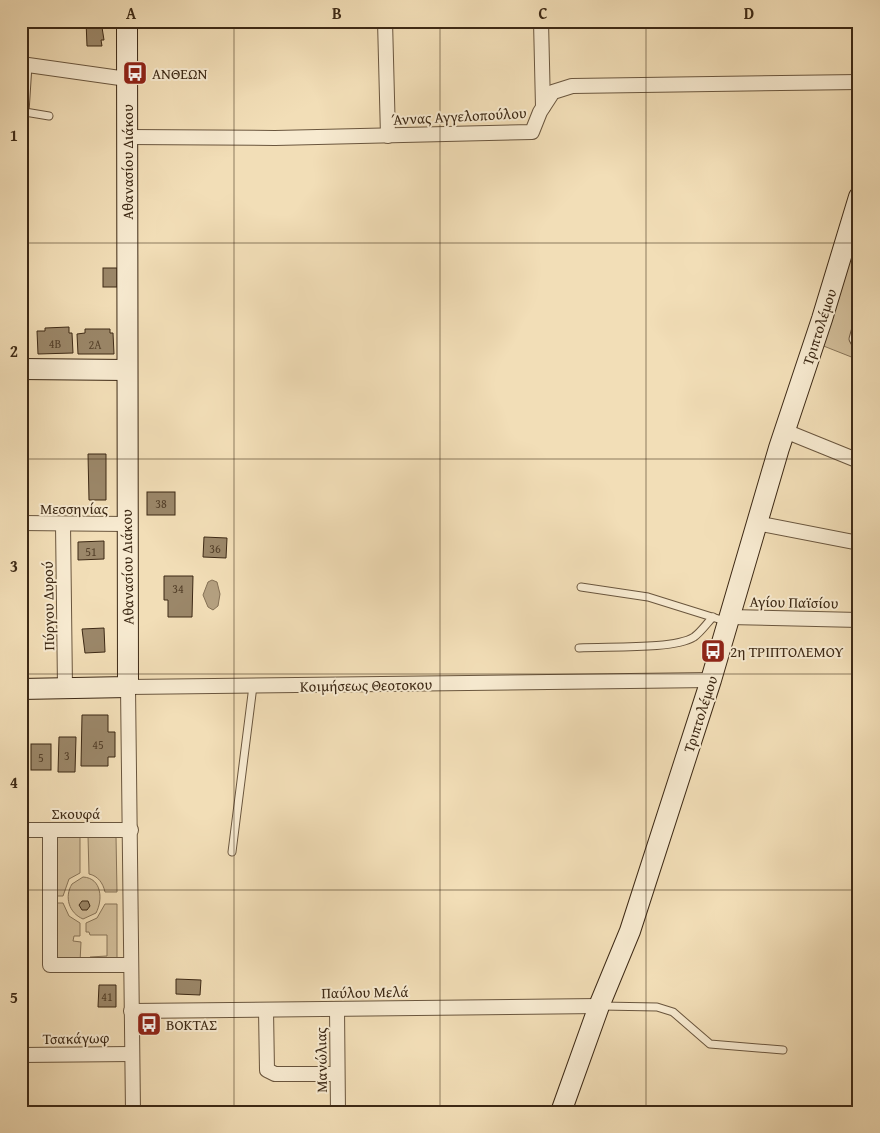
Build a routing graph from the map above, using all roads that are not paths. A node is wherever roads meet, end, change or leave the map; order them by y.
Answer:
1 (127, 21) edge
2 (385, 21) edge
3 (541, 21) edge
4 (25, 65) edge
5 (127, 79) junction
6 (859, 82) edge
7 (543, 107) junction
8 (49, 116) dead end
9 (388, 136) junction
10 (127, 137) junction
11 (859, 197) edge
12 (859, 317) edge
13 (859, 350) edge
14 (21, 369) edge
15 (127, 370) junction
16 (784, 431) junction
17 (859, 461) edge
18 (21, 523) edge
19 (756, 523) junction
20 (63, 524) junction
21 (126, 524) junction
22 (859, 543) edge
23 (580, 587) dead end
24 (723, 619) junction
25 (859, 620) edge
26 (579, 648) dead end
27 (711, 680) junction
28 (253, 686) junction
29 (65, 688) junction
30 (128, 688) junction
31 (21, 689) edge
32 (21, 830) edge
33 (50, 830) junction
34 (131, 830) junction
35 (232, 852) dead end
36 (130, 965) junction
37 (599, 1006) junction
38 (337, 1009) junction
39 (266, 1010) junction
40 (131, 1011) junction
41 (783, 1050) dead end
42 (132, 1054) junction
43 (21, 1055) edge
44 (337, 1074) junction
45 (133, 1112) edge
46 (338, 1112) edge
47 (561, 1112) edge

1 - 5 street, Αθανασίου Διάκου
2 - 9 street
3 - 7 street
4 - 5 street
4 - 8 lane
5 - 10 street, Αθανασίου Διάκου
6 - 7 street, Άννας Αγγελοπούλου
7 - 9 street, Άννας Αγγελοπούλου
9 - 10 street, Άννας Αγγελοπούλου
10 - 15 street, Αθανασίου Διάκου
11 - 16 street, Τριπτολέμου
12 - 13 lane
14 - 15 street
15 - 21 street, Αθανασίου Διάκου
16 - 17 street
16 - 19 street, Τριπτολέμου
18 - 20 street, Μεσσηνίας
19 - 22 street
19 - 24 street, Τριπτολέμου
20 - 21 street, Μεσσηνίας
20 - 29 street, Πύργου Δυρού
21 - 30 street, Αθανασίου Διάκου
23 - 24 lane
24 - 25 street, Αγίου Παϊσίου
24 - 26 lane
24 - 27 street, Τριπτολέμου
27 - 28 street, Κοιμήσεως Θεοτοκου
27 - 37 street, Τριπτολέμου
28 - 30 street, Κοιμήσεως Θεοτοκου
28 - 35 lane
29 - 30 street, Κοιμήσεως Θεοτοκου
29 - 31 street, Κοιμήσεως Θεοτοκου
30 - 34 street, Αθανασίου Διάκου
32 - 33 street, Σκουφά
33 - 34 street, Σκουφά
33 - 36 street
34 - 36 street, Αθανασίου Διάκου
36 - 40 street, Αθανασίου Διάκου
37 - 38 street, Παύλου Μελά
37 - 41 lane
37 - 47 street, Τριπτολέμου
38 - 39 street, Παύλου Μελά
38 - 44 street, Μανώλιας
39 - 40 street, Παύλου Μελά
39 - 44 street
40 - 42 street, Αθανασίου Διάκου
42 - 43 street, Τσακάγωφ
42 - 45 street, Αθανασίου Διάκου
44 - 46 street, Μανώλιας

